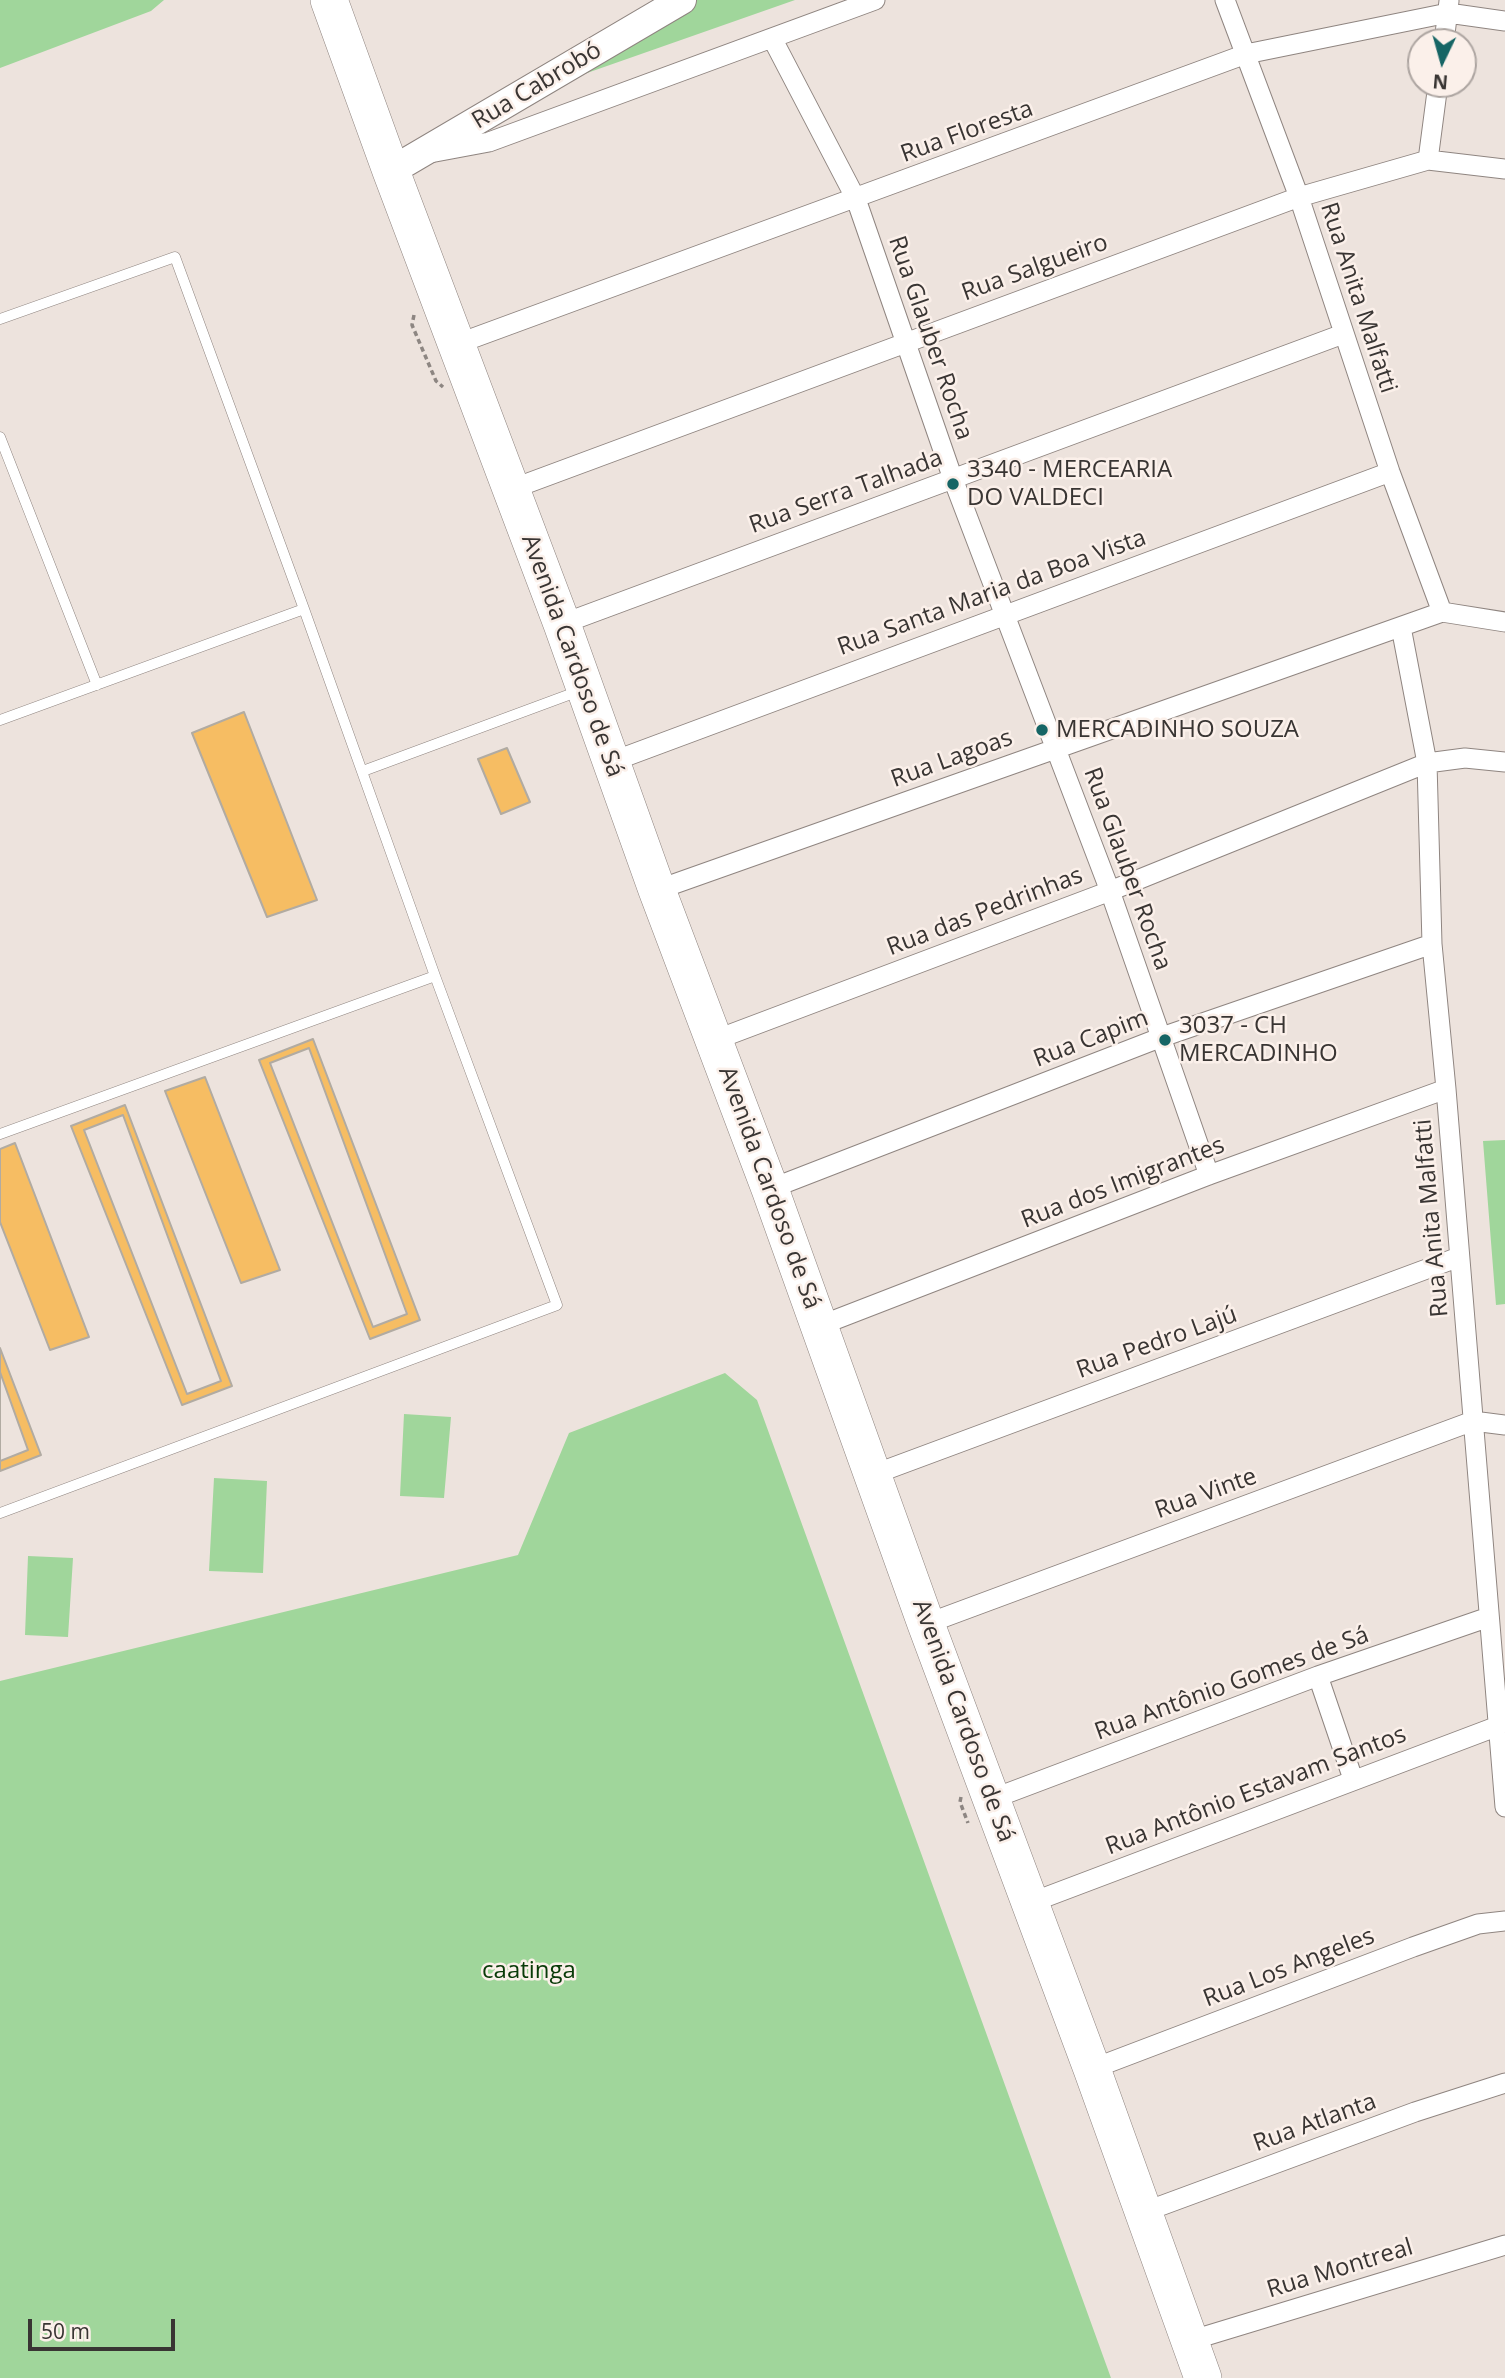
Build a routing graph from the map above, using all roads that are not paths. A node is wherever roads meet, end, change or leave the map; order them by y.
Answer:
1 (329, 0) edge
2 (682, 0) edge
3 (875, 0) edge
4 (1225, 0) edge
5 (1448, 6) edge
6 (1505, 21) edge
7 (1446, 28) edge
8 (772, 38) junction
9 (1246, 54) junction
10 (1436, 98) edge
11 (422, 154) junction
12 (1428, 160) junction
13 (1505, 169) edge
14 (391, 171) junction
15 (1299, 197) junction
16 (856, 199) junction
17 (0, 319) edge
18 (1343, 334) junction
19 (906, 342) junction
20 (457, 344) junction
21 (0, 438) edge
22 (1390, 472) junction
23 (953, 479) junction
24 (512, 489) junction
25 (304, 609) junction
26 (1442, 612) junction
27 (1006, 613) junction
28 (1505, 622) edge
29 (562, 624) junction
30 (1401, 627) junction
31 (97, 685) junction
32 (586, 688) junction
33 (0, 720) edge
34 (1055, 748) junction
35 (611, 762) junction
36 (1505, 762) edge
37 (1427, 763) junction
38 (363, 772) junction
39 (657, 890) junction
40 (1110, 891) junction
41 (1432, 944) junction
42 (435, 976) junction
43 (1162, 1037) junction
44 (715, 1040) junction
45 (1446, 1089) junction
46 (0, 1134) edge
47 (1209, 1175) junction
48 (770, 1189) junction
49 (1460, 1257) junction
50 (819, 1326) junction
51 (1473, 1421) junction
52 (1505, 1425) edge
53 (872, 1475) junction
54 (0, 1513) edge
55 (1489, 1617) junction
56 (926, 1624) junction
57 (1318, 1676) junction
58 (1498, 1726) junction
59 (1353, 1779) junction
60 (992, 1799) junction
61 (1505, 1807) edge
62 (1030, 1903) junction
63 (1505, 1921) edge
64 (1092, 2069) junction
65 (1505, 2083) edge
66 (1144, 2212) junction
67 (1505, 2245) edge
68 (1189, 2341) junction
69 (1203, 2378) edge

1 - 14 highway, Avenida Cardoso de Sá
2 - 11 street, Rua Cabrobó
3 - 8 street
4 - 9 street, Rua Anita Malfatti
5 - 6 street, Rua Floresta
5 - 7 street
5 - 9 street, Rua Floresta
8 - 11 street
8 - 16 street, Rua Glauber Rocha
9 - 15 street, Rua Anita Malfatti
9 - 16 street, Rua Floresta
10 - 12 street
11 - 14 street, Rua Cabrobó
12 - 13 street, Rua Salgueiro
12 - 15 street, Rua Salgueiro
14 - 20 highway, Avenida Cardoso de Sá
15 - 18 street, Rua Anita Malfatti
15 - 19 street, Rua Salgueiro
16 - 19 street, Rua Glauber Rocha
16 - 20 street, Rua Floresta
17 - 25 lane
18 - 22 street, Rua Anita Malfatti
18 - 23 street, Rua Serra Talhada
19 - 23 street, Rua Glauber Rocha
19 - 24 street, Rua Salgueiro
20 - 24 highway, Avenida Cardoso de Sá
21 - 31 lane
22 - 26 street, Rua Anita Malfatti
22 - 27 street, Rua Santa Maria da Boa Vista
23 - 27 street, Rua Glauber Rocha
23 - 29 street, Rua Serra Talhada
24 - 29 highway, Avenida Cardoso de Sá
25 - 31 lane
25 - 38 lane
26 - 28 street, Rua Lagoas
26 - 30 street, Rua Lagoas
27 - 34 street, Rua Glauber Rocha
27 - 35 street, Rua Santa Maria da Boa Vista
29 - 32 highway, Avenida Cardoso de Sá
30 - 34 street, Rua Lagoas
30 - 37 street, Rua Anita Malfatti
31 - 33 lane
32 - 35 highway, Avenida Cardoso de Sá
32 - 38 lane
34 - 39 street, Rua Lagoas
34 - 40 street, Rua Glauber Rocha
35 - 39 highway, Avenida Cardoso de Sá
36 - 37 street, Rua das Pedrinhas
37 - 40 street, Rua das Pedrinhas
37 - 41 street, Rua Anita Malfatti
38 - 42 lane
39 - 44 highway, Avenida Cardoso de Sá
40 - 43 street, Rua Glauber Rocha
40 - 44 street, Rua das Pedrinhas
41 - 43 street, Rua Capim
41 - 45 street, Rua Anita Malfatti
42 - 46 lane
42 - 54 lane
43 - 47 street, Rua Glauber Rocha
43 - 48 street, Rua Capim
44 - 48 highway, Avenida Cardoso de Sá
45 - 47 street, Rua dos Imigrantes
45 - 49 street, Rua Anita Malfatti
47 - 50 street, Rua dos Imigrantes
48 - 50 highway, Avenida Cardoso de Sá
49 - 51 street, Rua Anita Malfatti
49 - 53 street, Rua Pedro Lajú
50 - 53 highway, Avenida Cardoso de Sá
51 - 52 street, Rua Vinte
51 - 55 street, Rua Anita Malfatti
51 - 56 street, Rua Vinte
53 - 56 highway, Avenida Cardoso de Sá
55 - 57 street, Rua Antônio Gomes de Sá
55 - 58 street, Rua Anita Malfatti
56 - 60 highway, Avenida Cardoso de Sá
57 - 59 street
57 - 60 street, Rua Antônio Gomes de Sá
58 - 59 street, Rua Antônio Estavam Santos
58 - 61 street, Rua Anita Malfatti
59 - 62 street, Rua Antônio Estavam Santos
60 - 62 highway, Avenida Cardoso de Sá
62 - 64 highway, Avenida Cardoso de Sá
63 - 64 street, Rua Los Angeles
64 - 66 highway, Avenida Cardoso de Sá
65 - 66 street, Rua Atlanta
66 - 68 highway, Avenida Cardoso de Sá
67 - 68 street, Rua Montreal
68 - 69 highway, Avenida Cardoso de Sá

